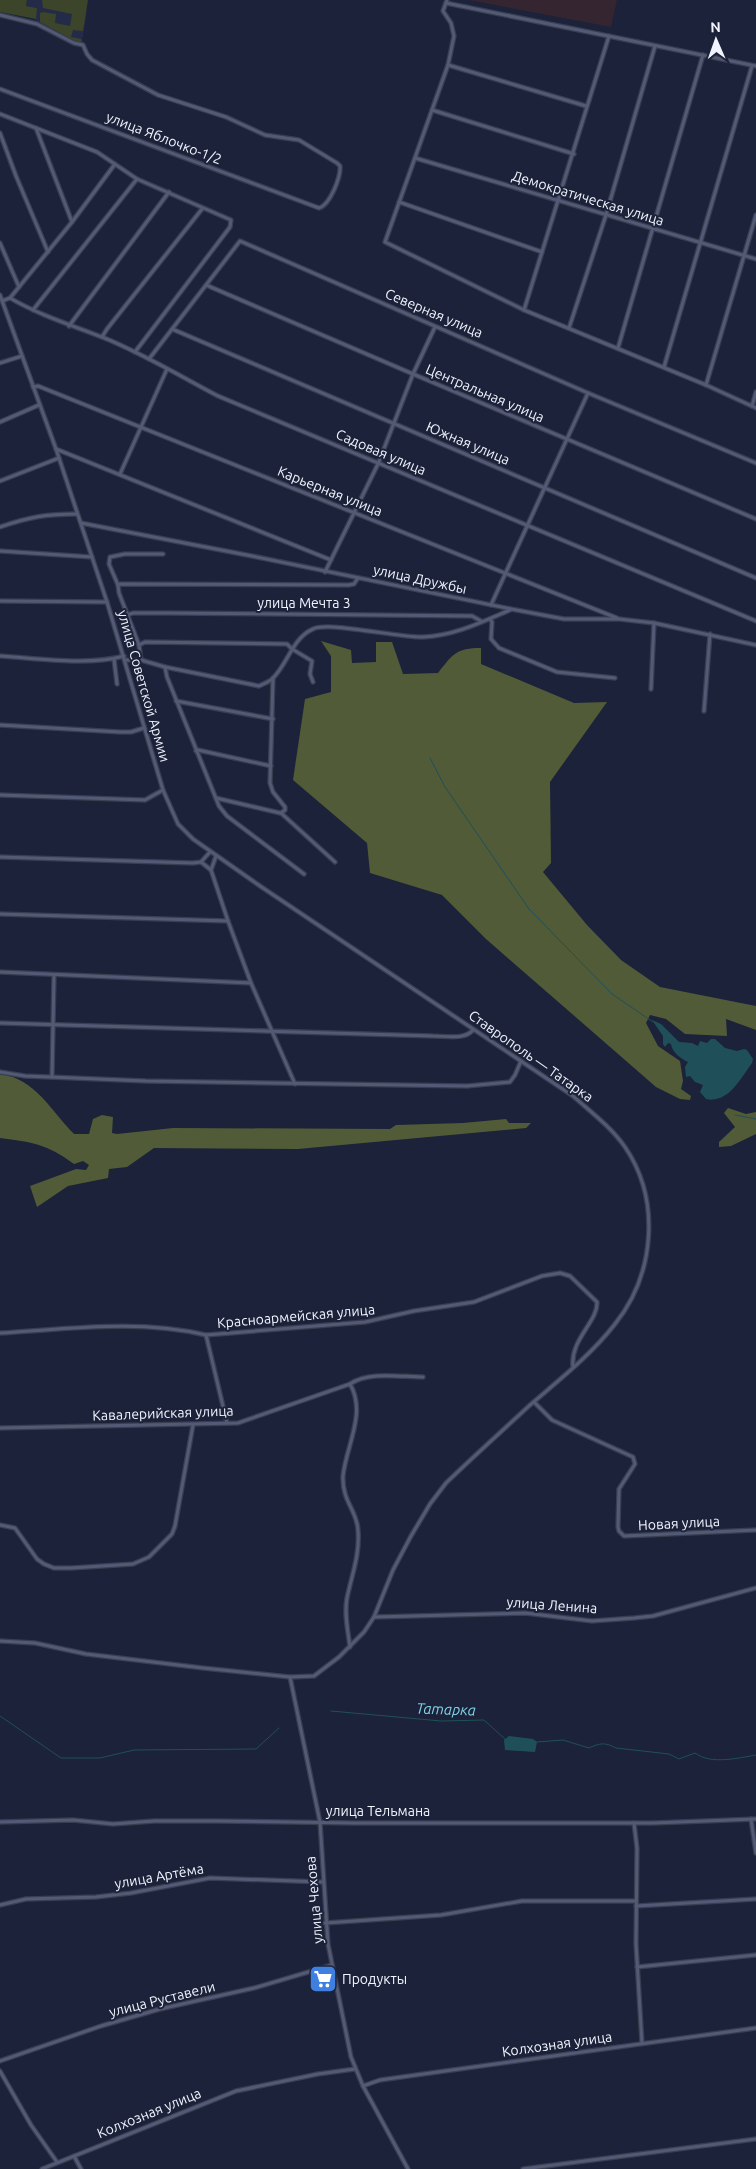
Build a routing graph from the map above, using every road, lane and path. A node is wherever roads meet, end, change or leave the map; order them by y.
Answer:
1 (447, 1) edge
2 (0, 15) edge
3 (609, 36) junction
4 (655, 46) junction
5 (703, 55) junction
6 (448, 65) junction
7 (754, 66) edge
8 (0, 89) edge
9 (586, 106) junction
10 (432, 110) junction
11 (0, 114) edge
12 (36, 128) junction
13 (0, 133) edge
14 (574, 154) junction
15 (414, 158) junction
16 (115, 164) junction
17 (137, 179) junction
18 (169, 192) junction
19 (559, 201) junction
20 (399, 202) junction
21 (202, 209) junction
22 (606, 215) junction
23 (756, 215) edge
24 (72, 222) junction
25 (654, 229) junction
26 (0, 243) edge
27 (701, 243) junction
28 (48, 252) junction
29 (542, 252) junction
30 (744, 256) junction
31 (756, 259) edge
32 (206, 285) junction
33 (19, 287) junction
34 (1, 298) edge
35 (10, 298) junction
36 (33, 310) junction
37 (524, 310) junction
38 (69, 326) junction
39 (435, 327) junction
40 (569, 328) junction
41 (172, 329) junction
42 (102, 337) junction
43 (618, 348) junction
44 (134, 352) junction
45 (22, 356) junction
46 (149, 359) junction
47 (0, 363) edge
48 (664, 367) junction
49 (167, 369) junction
50 (413, 374) junction
51 (706, 384) junction
52 (33, 387) junction
53 (756, 392) edge
54 (588, 393) junction
55 (40, 405) junction
56 (754, 407) edge
57 (0, 422) edge
58 (395, 424) junction
59 (141, 427) junction
60 (568, 440) junction
61 (56, 449) junction
62 (59, 458) junction
63 (756, 463) edge
64 (378, 464) junction
65 (120, 474) junction
66 (0, 481) edge
67 (545, 488) junction
68 (354, 513) junction
69 (77, 514) junction
70 (756, 518) edge
71 (80, 523) junction
72 (527, 526) junction
73 (0, 527) edge
74 (0, 551) edge
75 (163, 554) dead end
76 (92, 556) junction
77 (331, 560) junction
78 (325, 572) junction
79 (506, 572) junction
80 (358, 578) junction
81 (756, 578) edge
82 (118, 586) junction
83 (0, 601) edge
84 (107, 602) junction
85 (491, 605) junction
86 (511, 610) junction
87 (127, 615) junction
88 (490, 619) junction
89 (619, 619) junction
90 (480, 621) junction
91 (756, 621) edge
92 (654, 623) junction
93 (710, 634) junction
94 (139, 645) junction
95 (756, 645) edge
96 (292, 649) junction
97 (0, 656) edge
98 (125, 658) junction
99 (114, 659) junction
100 (141, 660) junction
101 (165, 667) junction
102 (273, 678) junction
103 (615, 678) dead end
104 (314, 682) dead end
105 (117, 684) dead end
106 (651, 690) dead end
107 (176, 701) junction
108 (704, 711) dead end
109 (273, 719) junction
110 (0, 725) edge
111 (144, 728) junction
112 (196, 751) junction
113 (271, 766) junction
114 (163, 790) junction
115 (0, 796) edge
116 (215, 798) junction
117 (280, 813) junction
118 (210, 852) junction
119 (216, 856) junction
120 (0, 857) edge
121 (201, 862) junction
122 (335, 862) dead end
123 (211, 870) junction
124 (304, 874) dead end
125 (0, 914) edge
126 (228, 921) junction
127 (0, 972) edge
128 (54, 975) junction
129 (401, 981) joint
130 (251, 983) junction
131 (0, 1023) edge
132 (54, 1026) junction
133 (472, 1030) junction
134 (271, 1032) junction
135 (521, 1061) junction
136 (0, 1072) edge
137 (52, 1078) junction
138 (295, 1084) junction
139 (0, 1333) edge
140 (206, 1335) junction
141 (573, 1367) junction
142 (423, 1377) dead end
143 (350, 1384) junction
144 (534, 1402) junction
145 (227, 1423) junction
146 (193, 1425) junction
147 (0, 1428) edge
148 (0, 1525) edge
149 (756, 1530) edge
150 (756, 1588) edge
151 (374, 1617) junction
152 (0, 1641) edge
153 (350, 1647) junction
154 (290, 1677) junction
155 (751, 1819) junction
156 (756, 1819) edge
157 (0, 1822) edge
158 (320, 1822) junction
159 (634, 1823) junction
160 (756, 1853) edge
161 (322, 1882) junction
162 (756, 1899) edge
163 (636, 1901) junction
164 (0, 1905) edge
165 (636, 1906) junction
166 (325, 1923) junction
167 (756, 1955) edge
168 (332, 1965) junction
169 (637, 1967) junction
170 (756, 2028) edge
171 (642, 2043) junction
172 (0, 2061) edge
173 (355, 2069) junction
174 (0, 2071) edge
175 (363, 2086) junction
176 (756, 2139) edge
177 (74, 2156) junction
178 (57, 2162) junction
179 (42, 2169) edge
180 (81, 2169) edge
181 (408, 2169) edge
182 (522, 2169) edge

1 - 3 street
1 - 6 street
2 - 8 street, улица Яблочко-1/2
3 - 4 street
3 - 9 street
4 - 5 street
4 - 22 street
5 - 7 street
5 - 25 street
6 - 9 street
6 - 10 street
7 - 27 street
9 - 14 street
10 - 14 street
10 - 15 street
11 - 12 street
12 - 16 street
12 - 24 street
13 - 28 street
14 - 19 street
15 - 19 street, Демократическая улица
15 - 20 street
16 - 17 street
16 - 24 street
17 - 18 street
17 - 36 street
18 - 21 street
18 - 38 street
19 - 22 street, Демократическая улица
19 - 29 street
20 - 29 street
20 - 37 street
21 - 42 street
21 - 44 street
22 - 25 street, Демократическая улица
22 - 40 street
23 - 30 street
24 - 28 street
25 - 27 street, Демократическая улица
25 - 43 street
26 - 33 street
27 - 30 street, Демократическая улица
27 - 48 street
28 - 33 street
29 - 37 street
30 - 31 street, Демократическая улица
30 - 51 street
32 - 39 street, Северная улица
32 - 41 street, Северная улица
32 - 50 street, Центральная улица
33 - 35 street
34 - 35 street
34 - 45 street, улица Советской Армии
35 - 36 street, Садовая улица
36 - 38 street, Садовая улица
37 - 40 street
38 - 42 street, Садовая улица
39 - 50 street
39 - 54 street, Северная улица
40 - 43 street
41 - 46 street, Северная улица
41 - 58 street, Южная улица
42 - 44 street, Садовая улица
43 - 48 street
44 - 46 street, Садовая улица
45 - 47 street
45 - 52 street, улица Советской Армии
46 - 49 street, Садовая улица
48 - 51 street
49 - 59 street
49 - 64 street, Садовая улица
50 - 58 street
50 - 60 street, Центральная улица
51 - 56 street
52 - 55 street, улица Советской Армии
52 - 59 street, Карьерная улица
53 - 56 street
54 - 60 street
54 - 63 street, Северная улица
55 - 57 street
55 - 61 street, улица Советской Армии
58 - 64 street
58 - 67 street, Южная улица
59 - 65 street
59 - 68 street, Карьерная улица
60 - 67 street
60 - 70 street, Центральная улица
61 - 62 street, улица Советской Армии
61 - 65 street
62 - 66 street
62 - 69 street, улица Советской Армии
64 - 68 street
64 - 72 street, Садовая улица
65 - 77 street
67 - 72 street
67 - 81 street, Южная улица
68 - 77 street
68 - 79 street, Карьерная улица
69 - 71 street, улица Советской Армии
69 - 73 street
71 - 76 street, улица Советской Армии
71 - 78 street, улица Дружбы
72 - 79 street
72 - 91 street, Садовая улица
74 - 76 street
75 - 82 street
76 - 84 street, улица Советской Армии
77 - 78 street
78 - 80 street, улица Дружбы
79 - 85 street
79 - 89 street, Карьерная улица
80 - 82 street
80 - 85 street, улица Дружбы
82 - 87 street
83 - 84 street
84 - 98 street, улица Советской Армии
85 - 86 street, улица Дружбы
86 - 88 street
86 - 89 street, улица Дружбы
87 - 90 street, улица Мечта 3
87 - 94 street
88 - 90 street
88 - 103 street
89 - 92 street, улица Дружбы
90 - 96 street
92 - 93 street, улица Дружбы
92 - 106 street
93 - 95 street, улица Дружбы
93 - 108 street
94 - 96 street
94 - 100 street
96 - 102 street
96 - 104 street
97 - 99 street
98 - 99 street
98 - 100 street
98 - 111 street, улица Советской Армии
99 - 105 street
100 - 101 street
101 - 102 street
101 - 107 street
102 - 109 street
107 - 109 street
107 - 112 street
109 - 113 street
110 - 111 street
111 - 114 street, улица Советской Армии
112 - 113 street
112 - 116 street
113 - 117 street
114 - 115 street
114 - 118 street, улица Советской Армии
116 - 117 street
116 - 124 street
117 - 122 street
118 - 119 street, улица Советской Армии
118 - 121 street
119 - 123 street
119 - 129 street, улица Советской Армии
120 - 121 street
121 - 123 street
123 - 126 street
125 - 126 street
126 - 130 street
127 - 128 street
128 - 130 street
128 - 132 street
129 - 133 street, Ставрополь — Татарка
130 - 134 street
131 - 132 street
132 - 134 street
132 - 137 street
133 - 134 street
133 - 135 street, Ставрополь — Татарка
134 - 138 street
135 - 138 street
135 - 141 street, Ставрополь — Татарка
136 - 137 street
137 - 138 street
139 - 140 street, Красноармейская улица
140 - 141 street, Красноармейская улица
140 - 145 street
141 - 144 street, Ставрополь — Татарка
142 - 143 street, Кавалерийская улица
143 - 145 street, Кавалерийская улица
143 - 153 street
144 - 149 street, Новая улица
144 - 151 street, Ставрополь — Татарка
145 - 146 street, Кавалерийская улица
146 - 147 street, Кавалерийская улица
146 - 148 street
150 - 151 street, улица Ленина
151 - 153 street, Ставрополь — Татарка
152 - 154 street
153 - 154 street, Ставрополь — Татарка
154 - 158 street, улица Чехова
155 - 156 street, улица Тельмана
155 - 159 street, улица Тельмана
155 - 160 street
157 - 158 street, улица Тельмана
158 - 159 street, улица Тельмана
158 - 161 street, улица Чехова
159 - 163 street
161 - 164 street, улица Артёма
161 - 166 street, улица Чехова
162 - 165 street
163 - 165 street
163 - 166 street
165 - 169 street
166 - 168 street, улица Чехова
167 - 169 street
168 - 172 street, улица Руставели
168 - 173 street, улица Чехова
169 - 171 street
170 - 171 street, Колхозная улица
171 - 175 street, Колхозная улица
173 - 175 street, улица Чехова
173 - 177 street, Колхозная улица
174 - 178 street
175 - 181 street, улица Чехова
176 - 182 street
177 - 178 street, Колхозная улица
177 - 180 street
178 - 179 street, Колхозная улица

